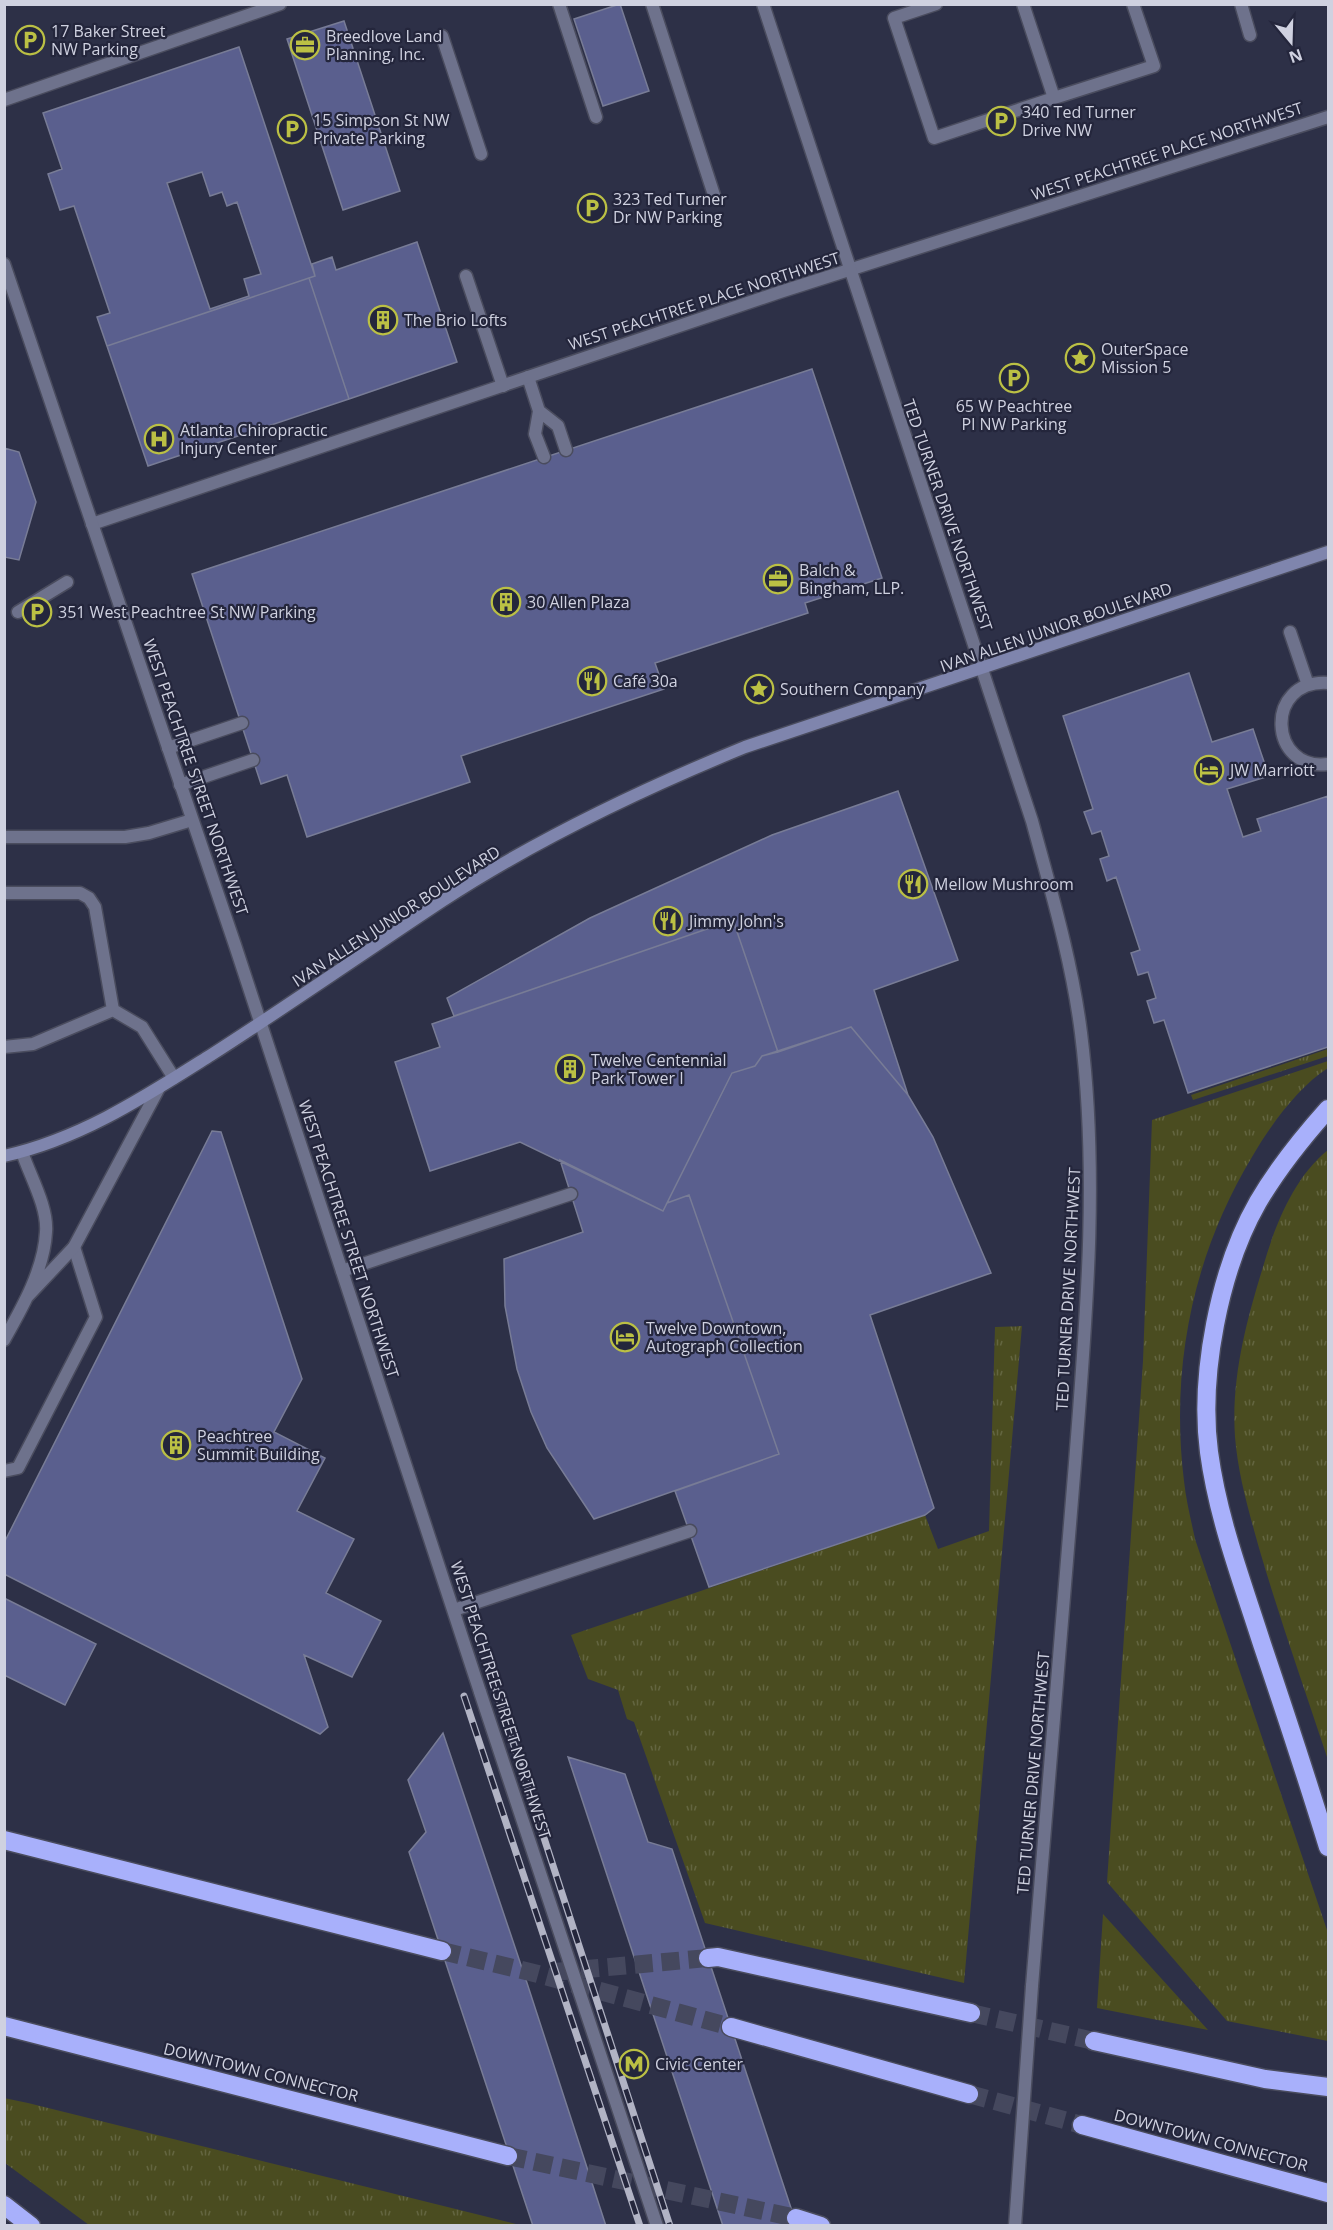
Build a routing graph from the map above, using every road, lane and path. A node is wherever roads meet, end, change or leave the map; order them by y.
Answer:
1 (280, 4) edge
2 (559, 4) edge
3 (652, 4) edge
4 (763, 4) edge
5 (936, 4) edge
6 (1023, 4) edge
7 (1133, 4) edge
8 (1241, 4) edge
9 (1250, 35) dead end
10 (442, 36) dead end
11 (1054, 98) junction
12 (4, 100) edge
13 (596, 117) dead end
14 (1329, 117) edge
15 (481, 154) dead end
16 (714, 195) dead end
17 (4, 264) edge
18 (848, 270) junction
19 (466, 276) dead end
20 (528, 377) junction
21 (502, 386) junction
22 (539, 411) junction
23 (566, 450) dead end
24 (544, 457) dead end
25 (92, 524) junction
26 (1329, 552) edge
27 (67, 582) dead end
28 (18, 612) dead end
29 (1290, 632) dead end
30 (982, 669) junction
31 (1329, 683) edge
32 (1308, 684) junction
33 (242, 723) dead end
34 (168, 748) junction
35 (253, 760) dead end
36 (1329, 764) edge
37 (180, 785) junction
38 (192, 820) junction
39 (4, 837) edge
40 (4, 893) edge
41 (113, 1010) junction
42 (260, 1023) junction
43 (4, 1047) edge
44 (174, 1078) junction
45 (159, 1088) junction
46 (1329, 1109) edge
47 (22, 1152) junction
48 (4, 1156) edge
49 (571, 1194) dead end
50 (74, 1247) junction
51 (342, 1271) junction
52 (27, 1297) junction
53 (4, 1340) edge
54 (4, 1471) edge
55 (690, 1531) dead end
56 (454, 1610) junction
57 (4, 1840) edge
58 (1329, 1847) edge
59 (442, 1951) tunnel mouth
60 (708, 1958) tunnel mouth
61 (971, 2013) tunnel mouth
62 (4, 2026) edge
63 (731, 2027) tunnel mouth
64 (1094, 2041) tunnel mouth
65 (1329, 2087) edge
66 (969, 2094) tunnel mouth
67 (1082, 2125) tunnel mouth
68 (508, 2156) tunnel mouth
69 (1329, 2193) edge
70 (4, 2205) edge
71 (796, 2218) tunnel mouth
72 (31, 2226) edge
73 (657, 2226) edge
74 (821, 2226) edge
75 (1015, 2226) edge

1 - 12 street
2 - 13 street
3 - 16 street
4 - 18 street, TED TURNER DRIVE NORTHWEST
5 - 11 street
6 - 11 street
7 - 11 street
8 - 9 street
10 - 15 street
14 - 18 street, WEST PEACHTREE PLACE NORTHWEST
17 - 25 street, WEST PEACHTREE STREET NORTHWEST
18 - 20 street, WEST PEACHTREE PLACE NORTHWEST
18 - 30 street, TED TURNER DRIVE NORTHWEST
19 - 21 street
20 - 21 street, WEST PEACHTREE PLACE NORTHWEST
20 - 22 street
21 - 25 street, WEST PEACHTREE PLACE NORTHWEST
22 - 23 street
22 - 24 street
25 - 34 street, WEST PEACHTREE STREET NORTHWEST
26 - 30 main road, IVAN ALLEN JUNIOR BOULEVARD
27 - 28 street
29 - 32 street
30 - 42 main road, IVAN ALLEN JUNIOR BOULEVARD
30 - 75 street, TED TURNER DRIVE NORTHWEST, bridge
31 - 32 street
32 - 36 street
33 - 34 street
34 - 37 street, WEST PEACHTREE STREET NORTHWEST
35 - 37 street
37 - 38 street, WEST PEACHTREE STREET NORTHWEST
38 - 39 street
38 - 42 street, WEST PEACHTREE STREET NORTHWEST
40 - 41 street
41 - 43 street
41 - 44 street
42 - 44 main road, IVAN ALLEN JUNIOR BOULEVARD
42 - 51 street, WEST PEACHTREE STREET NORTHWEST
44 - 45 main road, IVAN ALLEN JUNIOR BOULEVARD
45 - 47 main road, IVAN ALLEN JUNIOR BOULEVARD
45 - 50 street
46 - 58 highway
47 - 48 main road, IVAN ALLEN JUNIOR BOULEVARD
47 - 52 street
49 - 51 street
50 - 52 street
50 - 54 street
51 - 56 street, WEST PEACHTREE STREET NORTHWEST
52 - 53 street
55 - 56 street
56 - 73 street, WEST PEACHTREE STREET NORTHWEST, bridge
57 - 59 highway
60 - 61 highway
62 - 68 highway, DOWNTOWN CONNECTOR
63 - 66 highway
64 - 65 highway
67 - 69 highway, DOWNTOWN CONNECTOR
70 - 72 highway
71 - 74 highway

